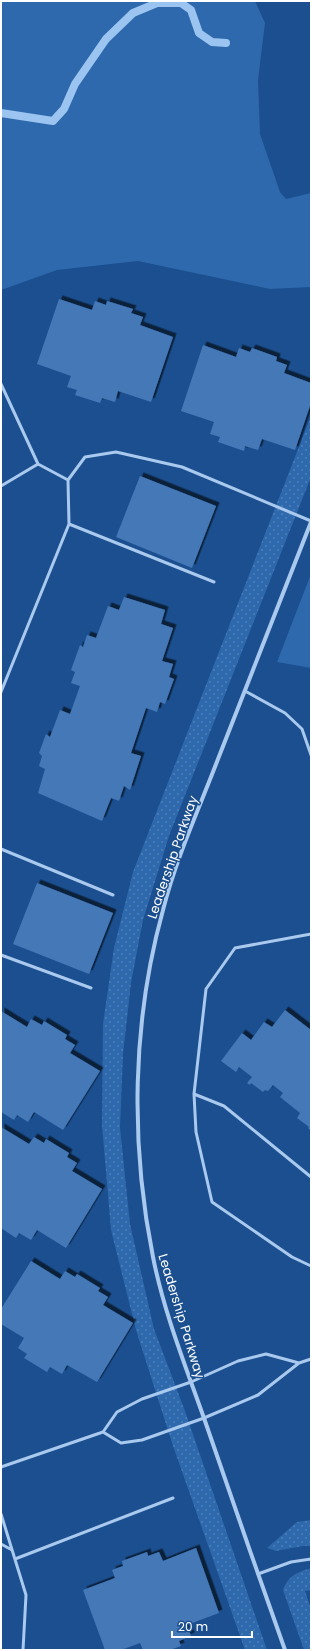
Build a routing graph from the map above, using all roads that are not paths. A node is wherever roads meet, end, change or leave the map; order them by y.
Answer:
1 (1, 384) edge
2 (38, 464) junction
3 (68, 480) junction
4 (1, 486) edge
5 (311, 521) edge
6 (69, 524) junction
7 (214, 582) dead end
8 (245, 691) junction
9 (1, 692) edge
10 (311, 755) edge
11 (1, 849) edge
12 (113, 895) dead end
13 (311, 934) edge
14 (1, 955) edge
15 (90, 988) dead end
16 (194, 1094) junction
17 (311, 1177) edge
18 (311, 1266) edge
19 (311, 1359) edge
20 (299, 1363) junction
21 (191, 1382) junction
22 (204, 1418) junction
23 (103, 1432) junction
24 (1, 1467) edge
25 (173, 1498) dead end
26 (1, 1514) edge
27 (1, 1544) edge
28 (12, 1550) junction
29 (15, 1559) junction
30 (311, 1559) edge
31 (258, 1574) junction
32 (23, 1650) edge
33 (286, 1650) edge

1 - 2 lane
2 - 3 lane
2 - 4 lane
3 - 5 lane
3 - 6 lane
5 - 8 street, Leadership Parkway
6 - 7 lane
6 - 9 lane
8 - 10 lane
8 - 21 street, Leadership Parkway
11 - 12 lane
13 - 16 lane
14 - 15 lane
16 - 17 lane
16 - 18 lane
19 - 20 lane
20 - 21 lane
20 - 22 lane
21 - 22 street, Leadership Parkway
21 - 23 lane
22 - 23 lane
22 - 31 street, Leadership Parkway
23 - 24 lane
25 - 29 lane
26 - 28 lane
27 - 28 lane
28 - 29 lane
29 - 32 lane
30 - 31 lane
31 - 33 street, Leadership Parkway

